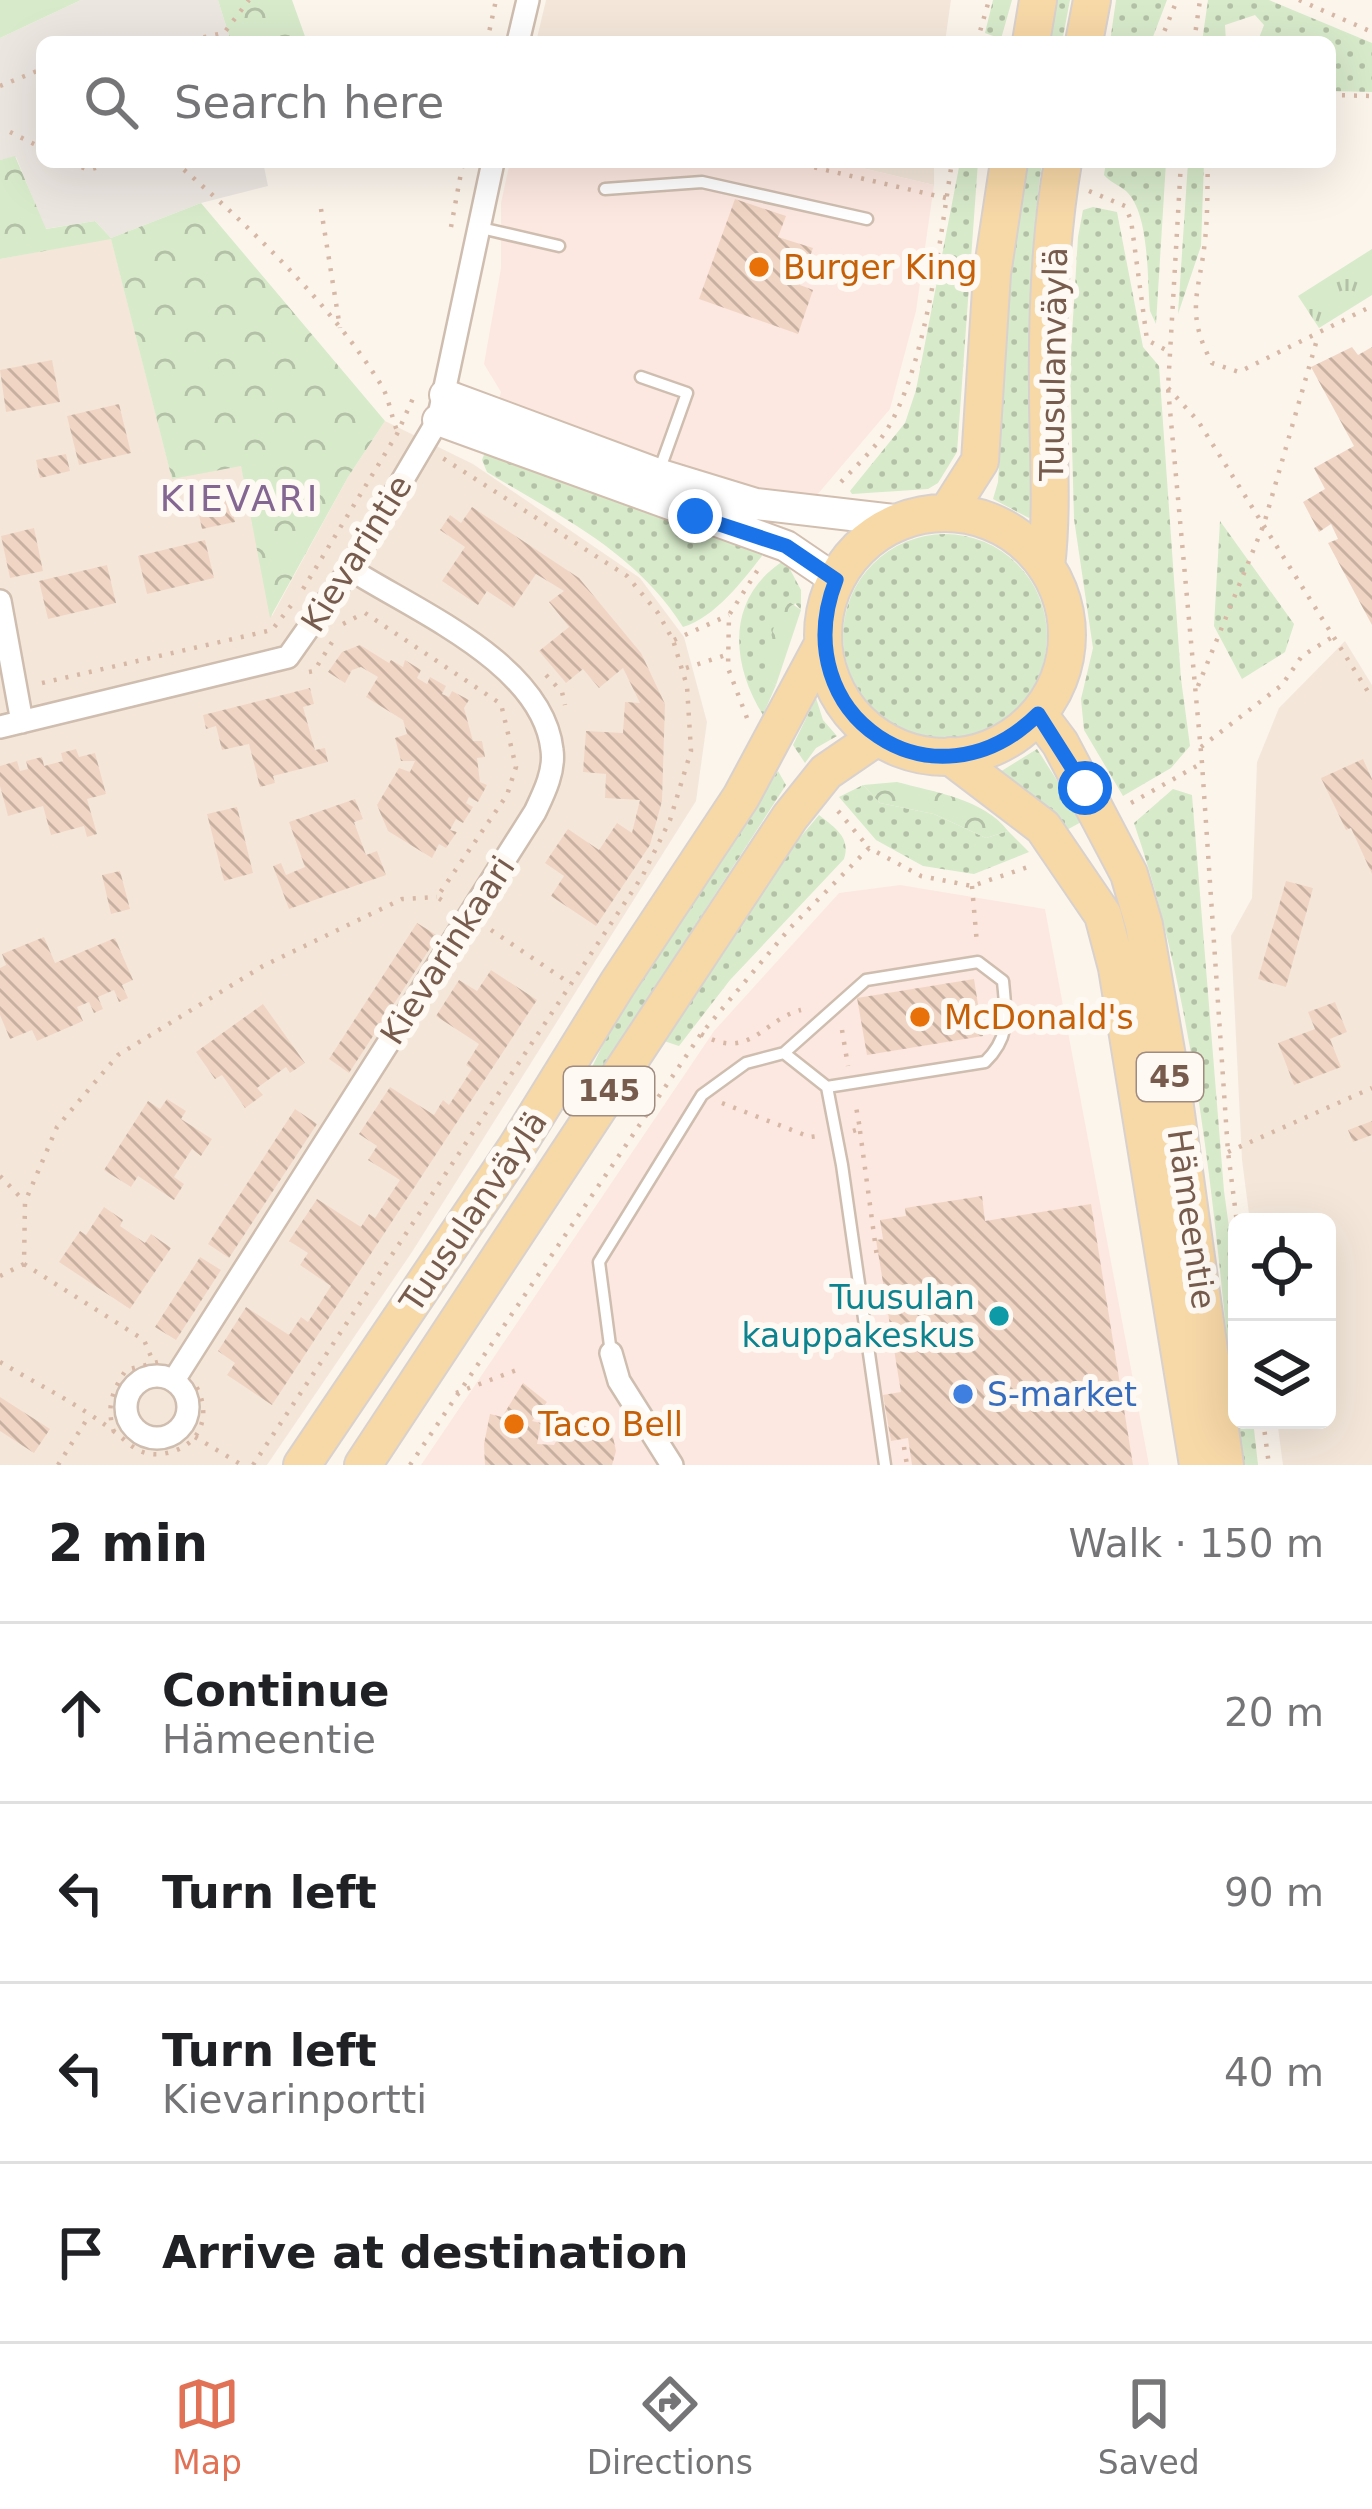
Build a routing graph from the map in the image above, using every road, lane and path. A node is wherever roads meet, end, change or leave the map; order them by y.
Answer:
1 (249, 0) edge
2 (496, 0) edge
3 (528, 0) edge
4 (989, 0) edge
5 (1038, 0) edge
6 (1092, 0) edge
7 (1177, 0) edge
8 (1200, 0) edge
9 (1299, 0) edge
10 (1372, 32) edge
11 (209, 36) edge
12 (488, 36) edge
13 (519, 36) edge
14 (979, 36) edge
15 (1032, 36) edge
16 (1085, 36) edge
17 (1162, 36) edge
18 (1195, 36) edge
19 (36, 71) edge
20 (0, 86) edge
21 (1336, 95) edge
22 (1372, 96) edge
23 (10, 132) dead end
24 (36, 145) edge
25 (183, 168) edge
26 (463, 168) edge
27 (492, 168) edge
28 (817, 168) edge
29 (951, 168) edge
30 (1009, 168) edge
31 (1063, 168) edge
32 (1180, 168) edge
33 (1208, 168) edge
34 (605, 189) dead end
35 (1089, 191) dead end
36 (946, 198) junction
37 (321, 209) dead end
38 (866, 219) dead end
39 (481, 228) junction
40 (448, 246) dead end
41 (559, 246) dead end
42 (1372, 306) edge
43 (340, 331) junction
44 (1318, 336) junction
45 (1168, 351) junction
46 (641, 377) dead end
47 (1168, 388) junction
48 (433, 402) junction
49 (397, 434) junction
50 (422, 447) junction
51 (841, 482) dead end
52 (656, 487) junction
53 (947, 513) junction
54 (902, 521) junction
55 (1264, 524) junction
56 (763, 563) dead end
57 (1046, 567) junction
58 (350, 569) junction
59 (836, 580) junction
60 (0, 601) edge
61 (365, 613) dead end
62 (728, 615) junction
63 (1334, 635) junction
64 (673, 640) junction
65 (823, 644) junction
66 (726, 655) junction
67 (684, 668) junction
68 (547, 675) dead end
69 (17, 689) junction
70 (1196, 691) junction
71 (1372, 698) edge
72 (566, 710) dead end
73 (1038, 714) junction
74 (748, 720) dead end
75 (11, 724) edge
76 (877, 736) junction
77 (1199, 748) junction
78 (950, 757) junction
79 (1202, 763) junction
80 (1131, 803) dead end
81 (838, 812) dead end
82 (869, 848) dead end
83 (973, 886) dead end
84 (437, 898) junction
85 (468, 916) junction
86 (978, 962) junction
87 (572, 984) junction
88 (828, 1011) junction
89 (700, 1034) dead end
90 (784, 1053) junction
91 (666, 1081) dead end
92 (827, 1087) junction
93 (1372, 1088) edge
94 (702, 1095) junction
95 (836, 1134) junction
96 (1228, 1152) junction
97 (0, 1176) edge
98 (25, 1202) junction
99 (1236, 1213) edge
100 (24, 1264) junction
101 (0, 1276) edge
102 (611, 1353) joint
103 (0, 1361) edge
104 (153, 1361) junction
105 (522, 1368) dead end
106 (177, 1374) junction
107 (455, 1393) dead end
108 (89, 1416) junction
109 (1264, 1429) edge
110 (114, 1432) junction
111 (195, 1437) junction
112 (903, 1438) dead end
113 (308, 1462) edge
114 (58, 1465) edge
115 (242, 1465) edge
116 (254, 1465) edge
117 (363, 1465) edge
118 (672, 1465) edge
119 (885, 1465) edge
120 (907, 1465) edge
121 (1198, 1465) edge
122 (1226, 1465) edge
123 (1269, 1465) edge

1 - 11 path
2 - 12 path
3 - 13 street
4 - 14 path
5 - 15 main road
6 - 16 main road
7 - 17 path
8 - 18 path
9 - 10 path
19 - 20 path
21 - 22 path
23 - 24 path
25 - 43 path
26 - 40 path
27 - 39 street, Kievarintie
28 - 36 path
29 - 36 path
30 - 53 main road, Tuusulanväylä
31 - 57 main road, Tuusulanväylä
32 - 45 path
33 - 44 path
34 - 38 lane
35 - 45 path
36 - 51 path
37 - 43 path
39 - 41 lane
39 - 48 street, Kievarintie
42 - 44 path
43 - 49 path
44 - 55 path
45 - 47 path
46 - 52 lane
47 - 55 path
47 - 70 path
48 - 49 path
48 - 50 street, Kievarintie
48 - 52 street
49 - 50 path
49 - 69 path
50 - 58 street, Kievarintie
50 - 64 path
52 - 54 street
52 - 59 street
53 - 54 main road
53 - 57 main road
54 - 59 main road
55 - 63 path
55 - 70 path
56 - 62 path
57 - 73 main road
58 - 75 street, Kievarintie
58 - 85 street, Kievarinkaari
59 - 65 main road, 45
60 - 69 street
61 - 84 path
62 - 64 path
62 - 66 path
63 - 71 path
63 - 77 path
64 - 67 path
65 - 76 main road, 45
65 - 113 main road, Tuusulanväylä / 145
66 - 67 path
66 - 74 path
67 - 87 path
68 - 72 path
69 - 75 street
70 - 77 path
73 - 78 main road
73 - 122 main road, Hämeentie / 45
76 - 78 main road, 45
76 - 117 main road, Tuusulanväylä / 145
77 - 79 path
78 - 121 main road, Hämeentie / 45
79 - 80 path
79 - 96 path
81 - 82 path
83 - 86 path
84 - 85 path
84 - 98 path
85 - 87 path
85 - 106 street, Kievarinkaari
86 - 88 lane
86 - 92 lane
87 - 116 path
88 - 89 path
88 - 90 lane
90 - 92 lane
90 - 94 lane
91 - 94 path
92 - 95 lane
93 - 96 path
94 - 95 path
94 - 102 lane
95 - 119 lane
96 - 99 path
97 - 98 path
98 - 100 path
100 - 101 path
100 - 104 path
102 - 118 street
103 - 108 path
104 - 106 path
104 - 110 path
105 - 107 path
106 - 111 path
108 - 110 path
108 - 114 path
109 - 123 path
110 - 111 path
111 - 115 path
112 - 120 path

